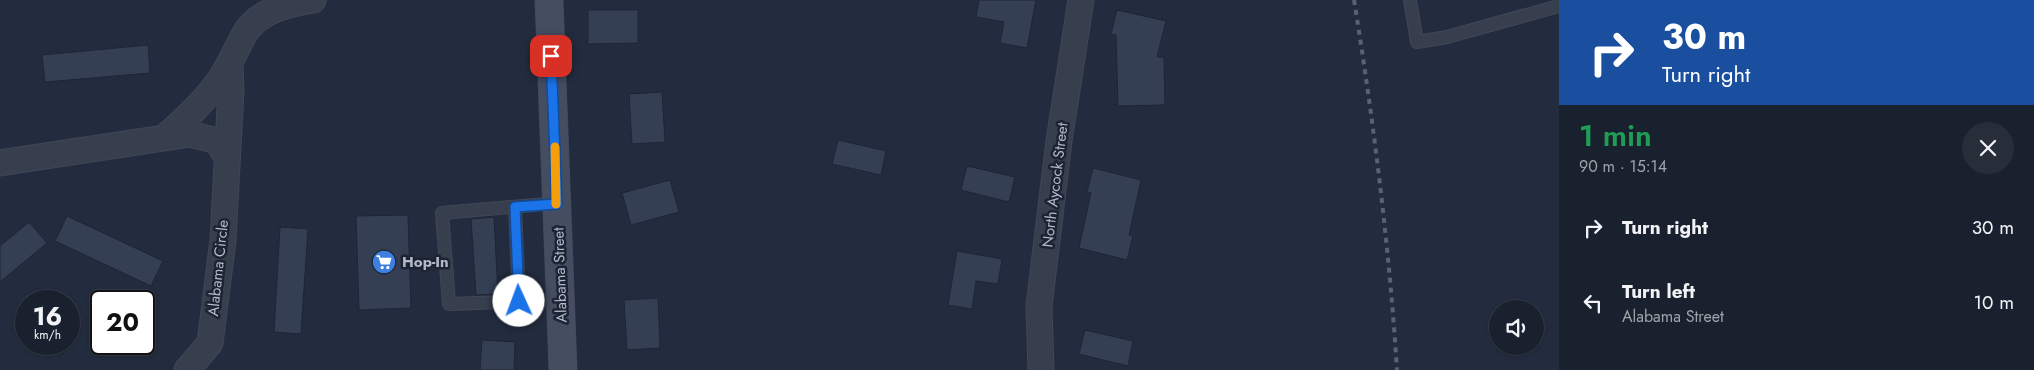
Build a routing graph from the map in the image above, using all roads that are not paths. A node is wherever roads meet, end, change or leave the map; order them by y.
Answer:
1 (313, 0) edge
2 (549, 0) edge
3 (1081, 0) edge
4 (1410, 0) edge
5 (1559, 6) edge
6 (230, 64) junction
7 (165, 137) junction
8 (227, 156) junction
9 (0, 163) edge
10 (557, 204) junction
11 (515, 207) junction
12 (561, 300) junction
13 (519, 301) junction
14 (187, 370) edge
15 (563, 370) edge
16 (1042, 370) edge

1 - 6 street, Alabama Circle
2 - 10 main road, Alabama Street
3 - 16 street, North Aycock Street
4 - 5 lane
6 - 7 street, Alabama Circle
6 - 8 street, Alabama Circle
7 - 8 street
7 - 9 street
8 - 14 street, Alabama Circle
10 - 11 lane
10 - 12 main road, Alabama Street
11 - 13 lane
11 - 13 lane
12 - 13 lane
12 - 15 main road, Alabama Street

